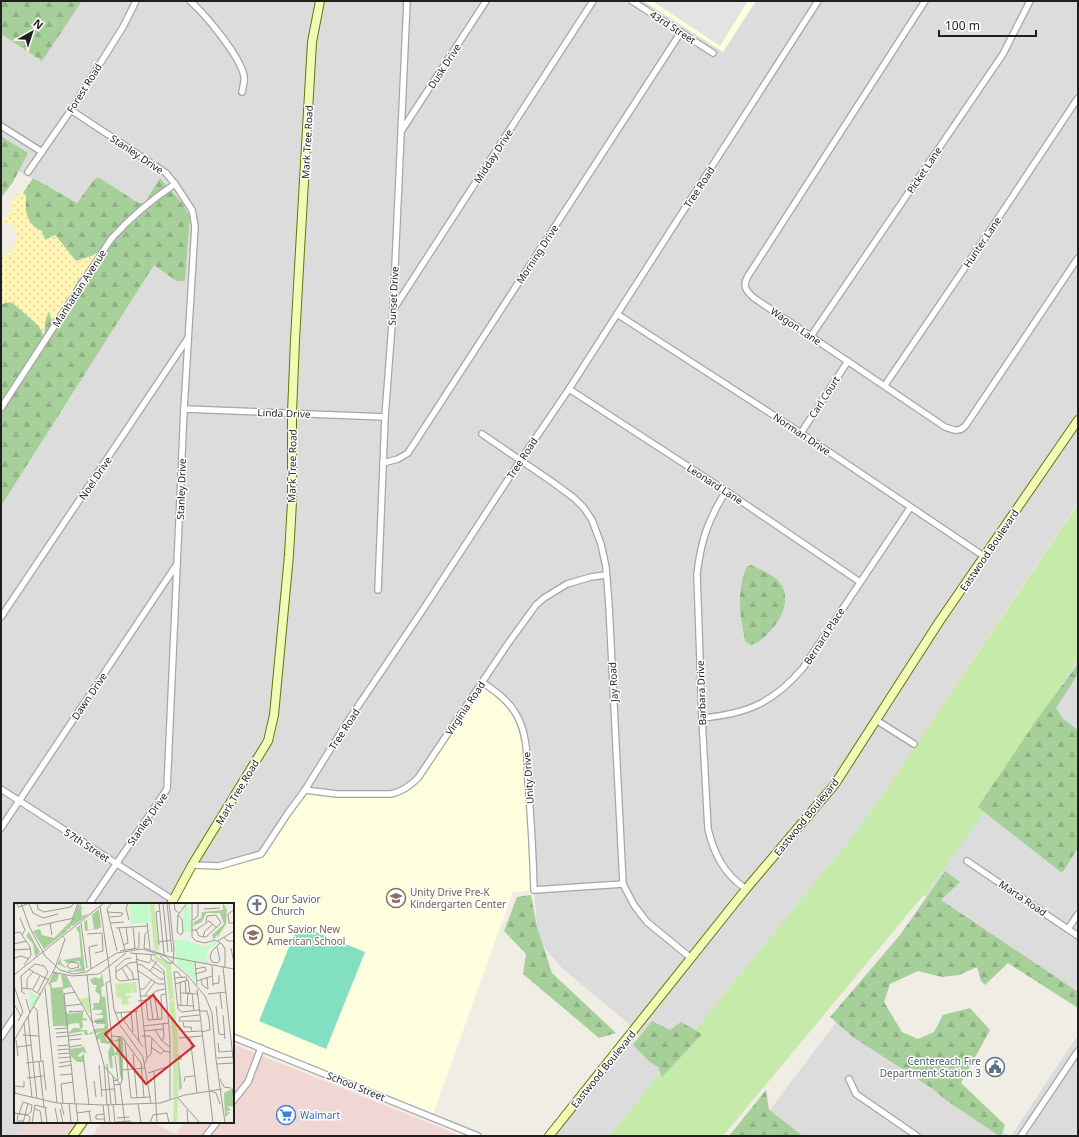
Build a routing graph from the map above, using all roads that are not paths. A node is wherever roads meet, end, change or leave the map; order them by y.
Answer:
1 (136, 1) edge
2 (190, 1) edge
3 (320, 1) edge
4 (407, 1) edge
5 (486, 1) edge
6 (593, 1) edge
7 (632, 1) edge
8 (818, 1) edge
9 (925, 1) edge
10 (1030, 1) edge
11 (681, 32) junction
12 (714, 53) dead end
13 (242, 92) dead end
14 (1078, 98) edge
15 (71, 110) junction
16 (1, 126) edge
17 (402, 130) junction
18 (42, 152) junction
19 (28, 172) dead end
20 (175, 184) junction
21 (1078, 258) edge
22 (393, 311) junction
23 (617, 314) junction
24 (811, 336) junction
25 (188, 338) junction
26 (848, 361) junction
27 (885, 385) junction
28 (569, 389) junction
29 (1, 408) edge
30 (184, 409) junction
31 (292, 413) junction
32 (385, 417) junction
33 (1078, 420) edge
34 (801, 433) junction
35 (482, 434) dead end
36 (520, 460) junction
37 (383, 463) junction
38 (726, 491) junction
39 (910, 508) junction
40 (984, 557) junction
41 (178, 563) junction
42 (606, 575) junction
43 (860, 582) junction
44 (378, 590) dead end
45 (1, 617) edge
46 (482, 682) junction
47 (702, 718) junction
48 (876, 720) junction
49 (914, 744) dead end
50 (1, 789) edge
51 (305, 790) junction
52 (19, 801) junction
53 (1, 828) edge
54 (967, 861) dead end
55 (116, 864) junction
56 (192, 865) junction
57 (623, 884) junction
58 (746, 889) junction
59 (172, 902) edge
60 (90, 903) edge
61 (1078, 914) edge
62 (1068, 928) junction
63 (1078, 936) edge
64 (691, 958) junction
65 (14, 1018) edge
66 (1, 1037) edge
67 (234, 1037) edge
68 (262, 1048) junction
69 (1078, 1051) edge
70 (850, 1079) dead end
71 (234, 1100) edge
72 (82, 1123) edge
73 (215, 1123) edge
74 (73, 1136) edge
75 (206, 1136) edge
76 (478, 1136) edge
77 (549, 1136) edge
78 (917, 1136) edge
79 (1021, 1136) edge

1 - 15 street, Forest Road
2 - 13 street
3 - 31 street, Mark Tree Road
4 - 17 street, Sunset Drive
5 - 17 street, Dusk Drive
6 - 22 street, Midday Drive
7 - 11 street, 43rd Street
8 - 23 street, Tree Road
9 - 24 street, Wagon Lane
10 - 24 street, Picket Lane
11 - 12 street, 43rd Street
11 - 37 street, Morning Drive
14 - 27 street, Hunter Lane
15 - 18 street, Forest Road
15 - 20 street, Stanley Drive
16 - 18 street
17 - 22 street, Sunset Drive
18 - 19 street, Forest Road
20 - 25 street, Stanley Drive
20 - 29 street, Manhattan Avenue
21 - 27 street, Wagon Lane
22 - 32 street, Sunset Drive
23 - 28 street, Tree Road
23 - 34 street, Norman Drive
24 - 26 street, Wagon Lane
25 - 30 street, Stanley Drive
25 - 45 street, Noel Drive
26 - 27 street, Wagon Lane
26 - 34 street, Carl Court
28 - 36 street, Tree Road
28 - 38 street, Leonard Lane
30 - 31 street, Linda Drive
30 - 41 street, Stanley Drive
31 - 32 street, Linda Drive
31 - 56 street, Mark Tree Road
32 - 37 street, Sunset Drive
33 - 40 street, Eastwood Boulevard
34 - 39 street, Norman Drive
35 - 36 street, Jay Road
36 - 42 street, Jay Road
36 - 51 street, Tree Road
37 - 44 street, Sunset Drive
38 - 43 street, Leonard Lane
38 - 47 street, Barbara Drive
39 - 40 street, Norman Drive
39 - 43 street, Bernard Place
40 - 48 street, Eastwood Boulevard
41 - 52 street, Dawn Drive
41 - 55 street, Stanley Drive
42 - 46 street, Virginia Road
42 - 57 street, Jay Road
43 - 47 street, Bernard Place
46 - 51 street, Virginia Road
46 - 57 street, Unity Drive
47 - 58 street, Barbara Drive
48 - 49 street
48 - 58 street, Eastwood Boulevard
50 - 52 street, 57th Street
51 - 56 street, Tree Road
52 - 53 street, Dawn Drive
52 - 55 street, 57th Street
54 - 62 street, Marta Road
55 - 59 street, 57th Street
55 - 60 street, Stanley Drive
56 - 59 street, Mark Tree Road
57 - 64 street, Jay Road
58 - 64 street, Eastwood Boulevard
61 - 62 street
62 - 63 street, Marta Road
64 - 77 street, Eastwood Boulevard
65 - 66 street
67 - 68 street, School Street
68 - 71 street
68 - 76 street, School Street
69 - 79 street
70 - 78 street
72 - 74 street
73 - 75 street

